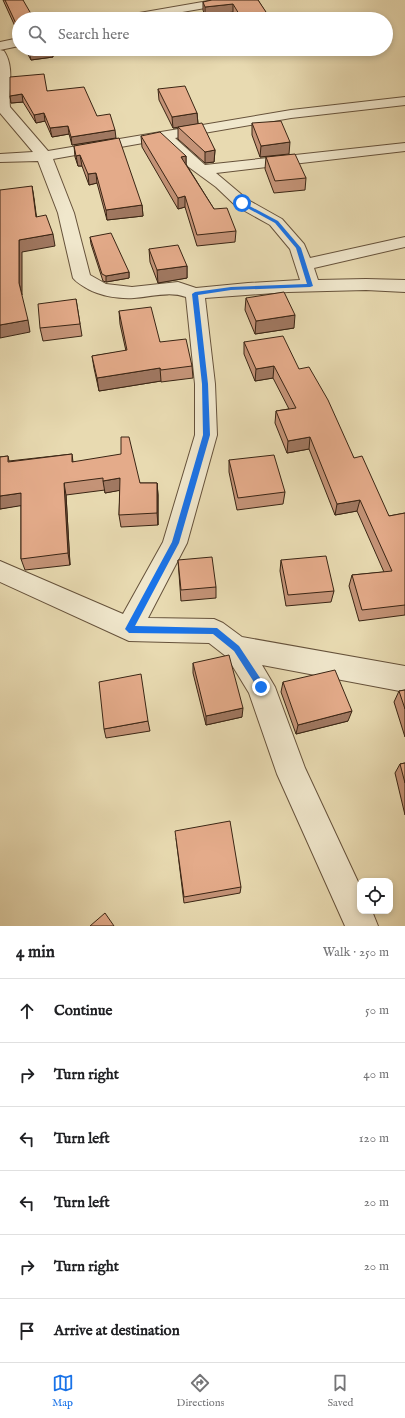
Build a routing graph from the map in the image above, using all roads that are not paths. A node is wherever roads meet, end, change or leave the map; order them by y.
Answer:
1 (234, 0) edge
2 (163, 12) edge
3 (12, 48) edge
4 (1, 58) edge
5 (405, 101) edge
6 (163, 135) junction
7 (405, 147) edge
8 (44, 156) junction
9 (0, 158) edge
10 (201, 170) junction
11 (405, 242) edge
12 (304, 265) junction
13 (310, 286) junction
14 (405, 286) edge
15 (195, 294) junction
16 (0, 571) edge
17 (129, 629) junction
18 (236, 648) junction
19 (405, 679) edge
20 (362, 926) edge

1 - 2 street
3 - 4 street
4 - 8 street
5 - 6 street
6 - 8 street
6 - 10 street
7 - 10 street
8 - 9 street
8 - 15 street
10 - 12 street
11 - 12 street
12 - 13 street
13 - 14 street
13 - 15 street
15 - 17 street
16 - 17 street
17 - 18 street
18 - 19 street
18 - 20 street

